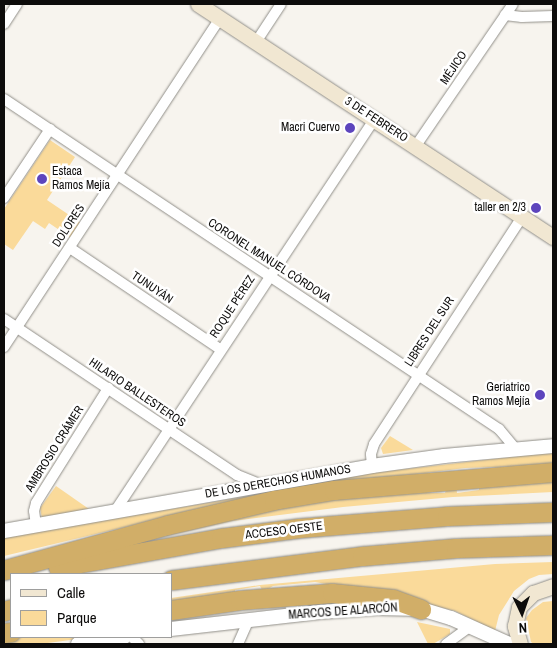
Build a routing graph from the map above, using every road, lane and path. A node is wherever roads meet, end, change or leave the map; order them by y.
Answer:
1 (17, 4) edge
2 (198, 4) edge
3 (280, 4) edge
4 (512, 4) edge
5 (505, 15) junction
6 (553, 16) edge
7 (220, 18) junction
8 (4, 24) edge
9 (256, 42) junction
10 (4, 99) edge
11 (374, 119) junction
12 (50, 129) junction
13 (416, 146) junction
14 (117, 176) junction
15 (4, 198) edge
16 (522, 216) junction
17 (553, 237) edge
18 (70, 248) junction
19 (268, 276) junction
20 (4, 319) edge
21 (16, 328) junction
22 (4, 347) edge
23 (220, 349) junction
24 (418, 374) junction
25 (108, 388) junction
26 (168, 428) junction
27 (553, 446) edge
28 (516, 448) junction
29 (372, 466) junction
30 (553, 472) edge
31 (259, 484) junction
32 (115, 511) junction
33 (553, 512) edge
34 (36, 525) junction
35 (4, 531) edge
36 (553, 545) edge
37 (4, 570) edge
38 (24, 573) edge
39 (172, 580) edge
40 (553, 586) edge
41 (422, 608) junction
42 (172, 610) edge
43 (249, 619) junction
44 (471, 626) junction
45 (172, 629) edge
46 (117, 638) edge
47 (78, 644) edge
48 (238, 644) edge
49 (446, 644) edge
50 (509, 644) edge
51 (520, 644) edge

1 - 8 street
2 - 7 main road, 3 DE FEBRERO
3 - 9 street
4 - 5 street, MÉJICO
5 - 6 street
5 - 13 street, MÉJICO
7 - 9 main road, 3 DE FEBRERO
7 - 14 street, DOLORES
9 - 11 main road, 3 DE FEBRERO
10 - 12 street, CORONEL MANUEL CÓRDOVA
11 - 13 main road, 3 DE FEBRERO
11 - 19 street, ROQUE PÉREZ
12 - 14 street, CORONEL MANUEL CÓRDOVA
12 - 15 street
13 - 16 main road, 3 DE FEBRERO
14 - 18 street, DOLORES
14 - 19 street, CORONEL MANUEL CÓRDOVA
16 - 17 main road, 3 DE FEBRERO
16 - 24 street, LIBRES DEL SUR
18 - 21 street, DOLORES
18 - 23 street, TUNUYÁN
19 - 23 street, ROQUE PÉREZ
19 - 24 street, CORONEL MANUEL CÓRDOVA
20 - 21 street, HILARIO BALLESTEROS
21 - 22 street, DOLORES
21 - 25 street, HILARIO BALLESTEROS
23 - 26 street, ROQUE PÉREZ
24 - 28 street, CORONEL MANUEL CÓRDOVA
24 - 29 street, LIBRES DEL SUR
25 - 26 street, HILARIO BALLESTEROS
25 - 34 street, AMBROSIO CRÁMER
26 - 31 street, HILARIO BALLESTEROS
26 - 32 street, ROQUE PÉREZ
27 - 28 street, DE LOS DERECHOS HUMANOS
28 - 29 street, DE LOS DERECHOS HUMANOS
29 - 31 street, DE LOS DERECHOS HUMANOS
30 - 37 highway
31 - 32 street, DE LOS DERECHOS HUMANOS
32 - 34 street, DE LOS DERECHOS HUMANOS
33 - 38 highway, ACCESO OESTE
34 - 35 street, DE LOS DERECHOS HUMANOS
36 - 39 highway
40 - 51 main road
41 - 42 highway
41 - 43 street, MARCOS DE ALARCÓN
41 - 44 street, MARCOS DE ALARCÓN
43 - 45 street, MARCOS DE ALARCÓN
43 - 48 street
44 - 49 street
44 - 50 street, MARCOS DE ALARCÓN
46 - 47 street

